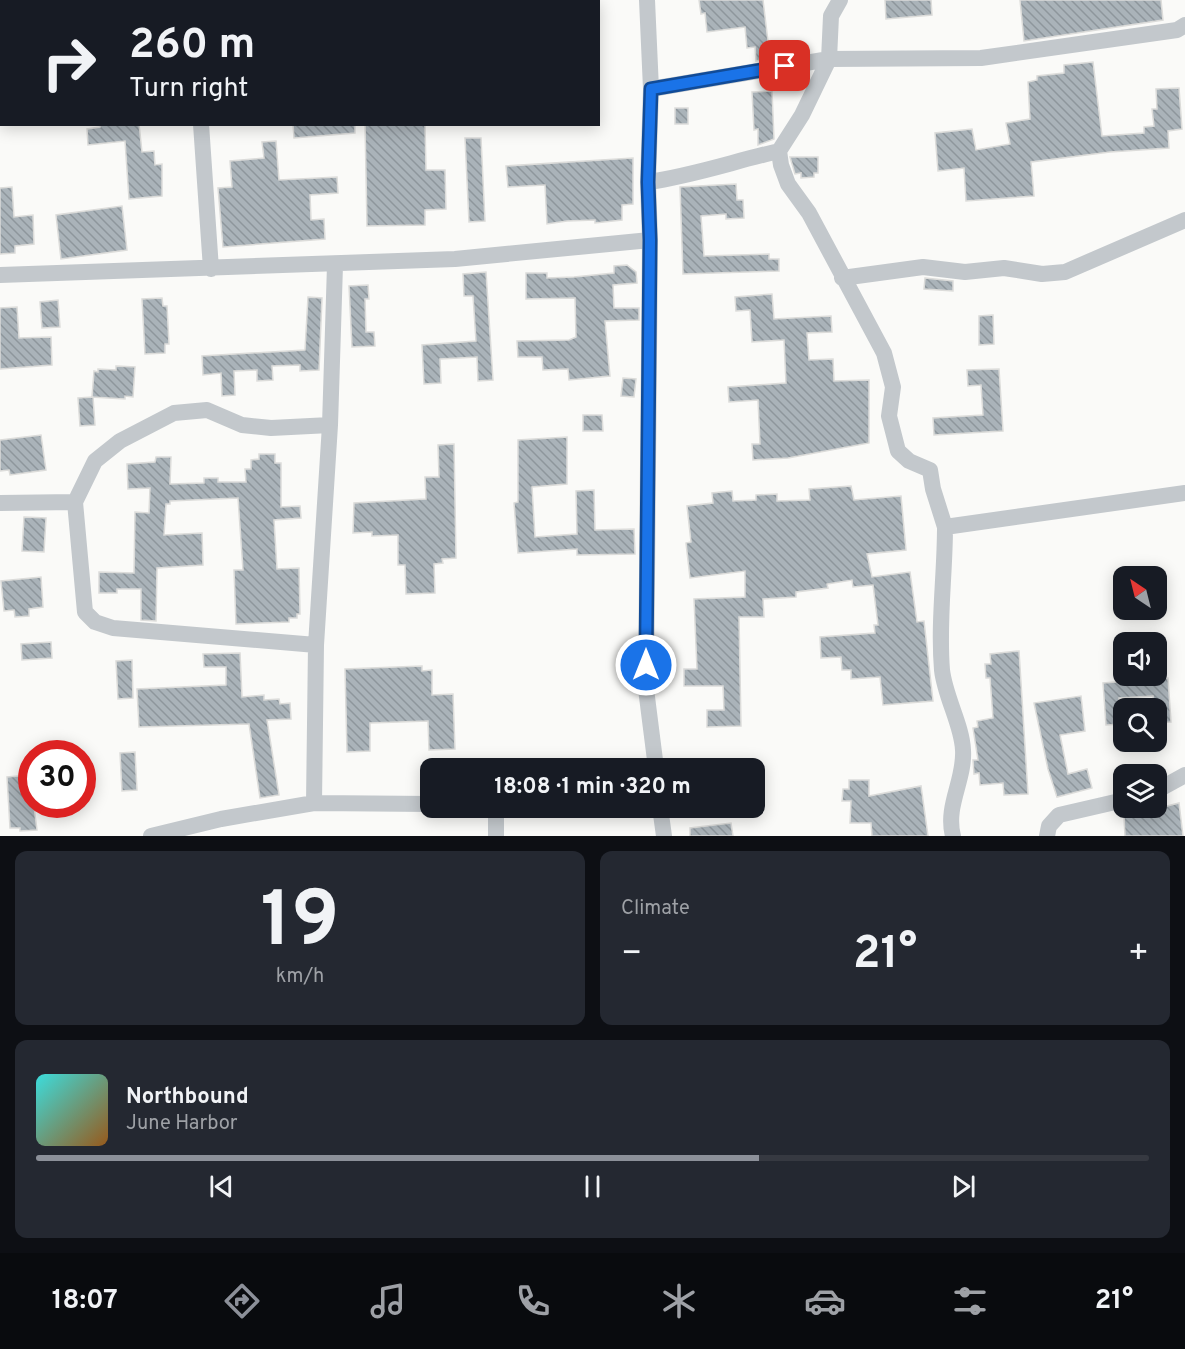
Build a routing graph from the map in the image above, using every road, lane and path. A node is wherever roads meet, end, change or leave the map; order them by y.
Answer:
1 (647, 0) edge
2 (840, 0) edge
3 (1185, 25) edge
4 (829, 59) junction
5 (651, 89) junction
6 (201, 126) edge
7 (779, 151) junction
8 (648, 182) junction
9 (1185, 220) edge
10 (650, 240) junction
11 (334, 265) junction
12 (212, 269) junction
13 (0, 275) edge
14 (842, 278) junction
15 (330, 425) junction
16 (1185, 493) edge
17 (75, 502) junction
18 (0, 503) edge
19 (945, 527) junction
20 (316, 645) junction
21 (655, 758) edge
22 (1185, 775) edge
23 (1167, 785) edge
24 (1113, 803) edge
25 (314, 804) junction
26 (420, 804) edge
27 (496, 818) edge
28 (662, 818) edge
29 (151, 836) edge
30 (495, 836) edge
31 (664, 836) edge
32 (952, 836) edge
33 (1047, 836) edge

1 - 5 street
2 - 4 street
3 - 4 street
4 - 5 street
4 - 7 street
5 - 8 street
6 - 12 street
7 - 8 street
7 - 14 street
8 - 10 street
9 - 14 street
10 - 11 street
10 - 21 street
11 - 12 street
11 - 15 street
12 - 13 street
14 - 19 street
15 - 17 street
15 - 20 street
16 - 19 street
17 - 18 street
17 - 20 street
19 - 32 street
20 - 25 street
22 - 23 street
24 - 33 street
25 - 26 street
25 - 29 street
27 - 30 street
28 - 31 street

